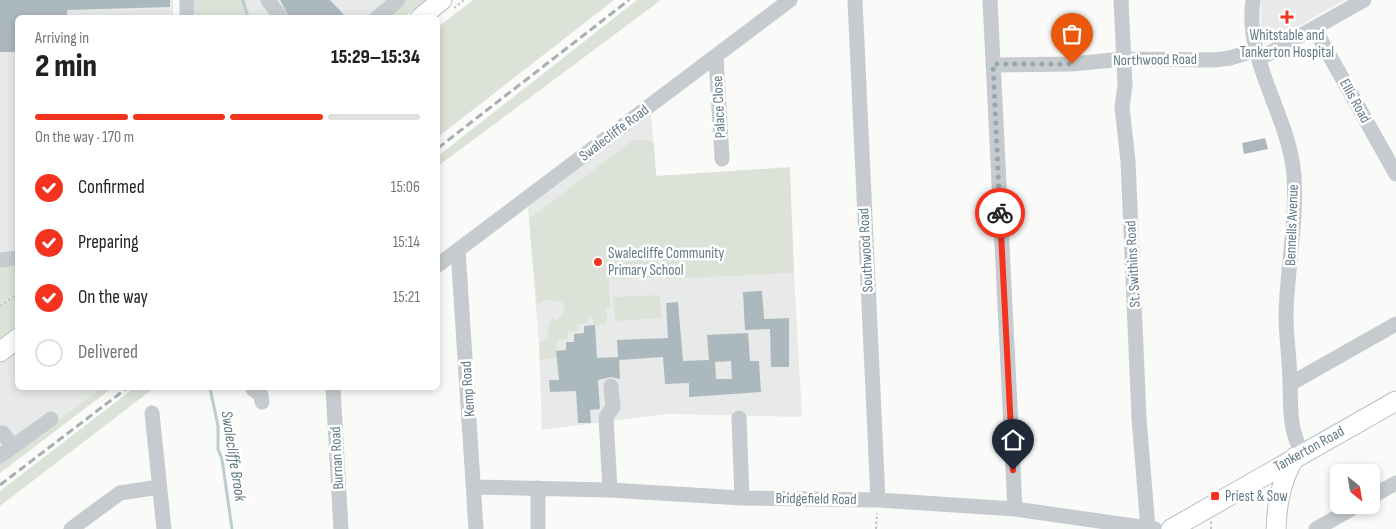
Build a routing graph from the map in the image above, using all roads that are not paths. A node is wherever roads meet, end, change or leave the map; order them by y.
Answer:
1 (187, 0) edge
2 (268, 0) edge
3 (398, 0) edge
4 (442, 0) edge
5 (790, 0) edge
6 (855, 0) edge
7 (990, 0) edge
8 (1121, 0) edge
9 (1253, 0) edge
10 (1364, 0) edge
11 (187, 15) edge
12 (279, 15) edge
13 (380, 15) edge
14 (424, 15) edge
15 (1314, 28) junction
16 (1257, 55) junction
17 (716, 56) junction
18 (1124, 59) junction
19 (993, 64) junction
20 (722, 159) dead end
21 (1396, 174) edge
22 (458, 250) junction
23 (15, 258) edge
24 (0, 260) edge
25 (440, 264) edge
26 (1396, 324) edge
27 (1290, 384) junction
28 (611, 386) dead end
29 (333, 390) edge
30 (1396, 401) edge
31 (152, 413) dead end
32 (739, 418) dead end
33 (52, 419) dead end
34 (0, 433) edge
35 (13, 447) junction
36 (1299, 455) junction
37 (0, 456) edge
38 (1396, 483) edge
39 (1246, 485) junction
40 (159, 487) junction
41 (474, 487) junction
42 (538, 488) junction
43 (610, 490) junction
44 (1380, 492) edge
45 (742, 498) junction
46 (878, 500) junction
47 (1277, 504) junction
48 (1015, 509) junction
49 (1342, 514) edge
50 (1151, 528) edge
51 (71, 529) edge
52 (164, 529) edge
53 (341, 529) edge
54 (476, 529) edge
55 (538, 529) edge
56 (1171, 529) edge
57 (1276, 529) edge
58 (1316, 529) edge

1 - 11 street
2 - 12 street
3 - 13 street
4 - 14 main road
5 - 17 street, Swalecliffe Road
6 - 46 street, Southwood Road
7 - 19 street
8 - 18 street, St. Swithins Road
9 - 16 street, Bennells Avenue
10 - 15 street, Northwood Road
15 - 16 street, Northwood Road
15 - 21 street, Ellis Road
16 - 18 street, Northwood Road
16 - 27 street, Bennells Avenue
17 - 20 street, Palace Close
17 - 22 street, Swalecliffe Road
18 - 19 street, Northwood Road
18 - 50 street, St. Swithins Road
19 - 48 street
22 - 25 street, Swalecliffe Road
22 - 41 street, Kemp Road
23 - 24 street
26 - 27 street
27 - 36 street, Bennells Avenue
28 - 43 street
29 - 53 street, Burnan Road
30 - 36 main road, Tankerton Road
31 - 40 street
32 - 45 street
33 - 35 street
34 - 35 street
35 - 37 street
36 - 39 main road, Tankerton Road
36 - 47 main road
38 - 44 street
39 - 47 main road
39 - 56 main road, Tankerton Road
40 - 51 street
40 - 52 street
41 - 42 street, Bridgefield Road
41 - 54 street, Kemp Road
42 - 43 street, Bridgefield Road
42 - 55 street
43 - 45 street, Bridgefield Road
45 - 46 street, Bridgefield Road
46 - 48 street, Bridgefield Road
47 - 57 main road
48 - 50 street, Bridgefield Road
49 - 58 street

